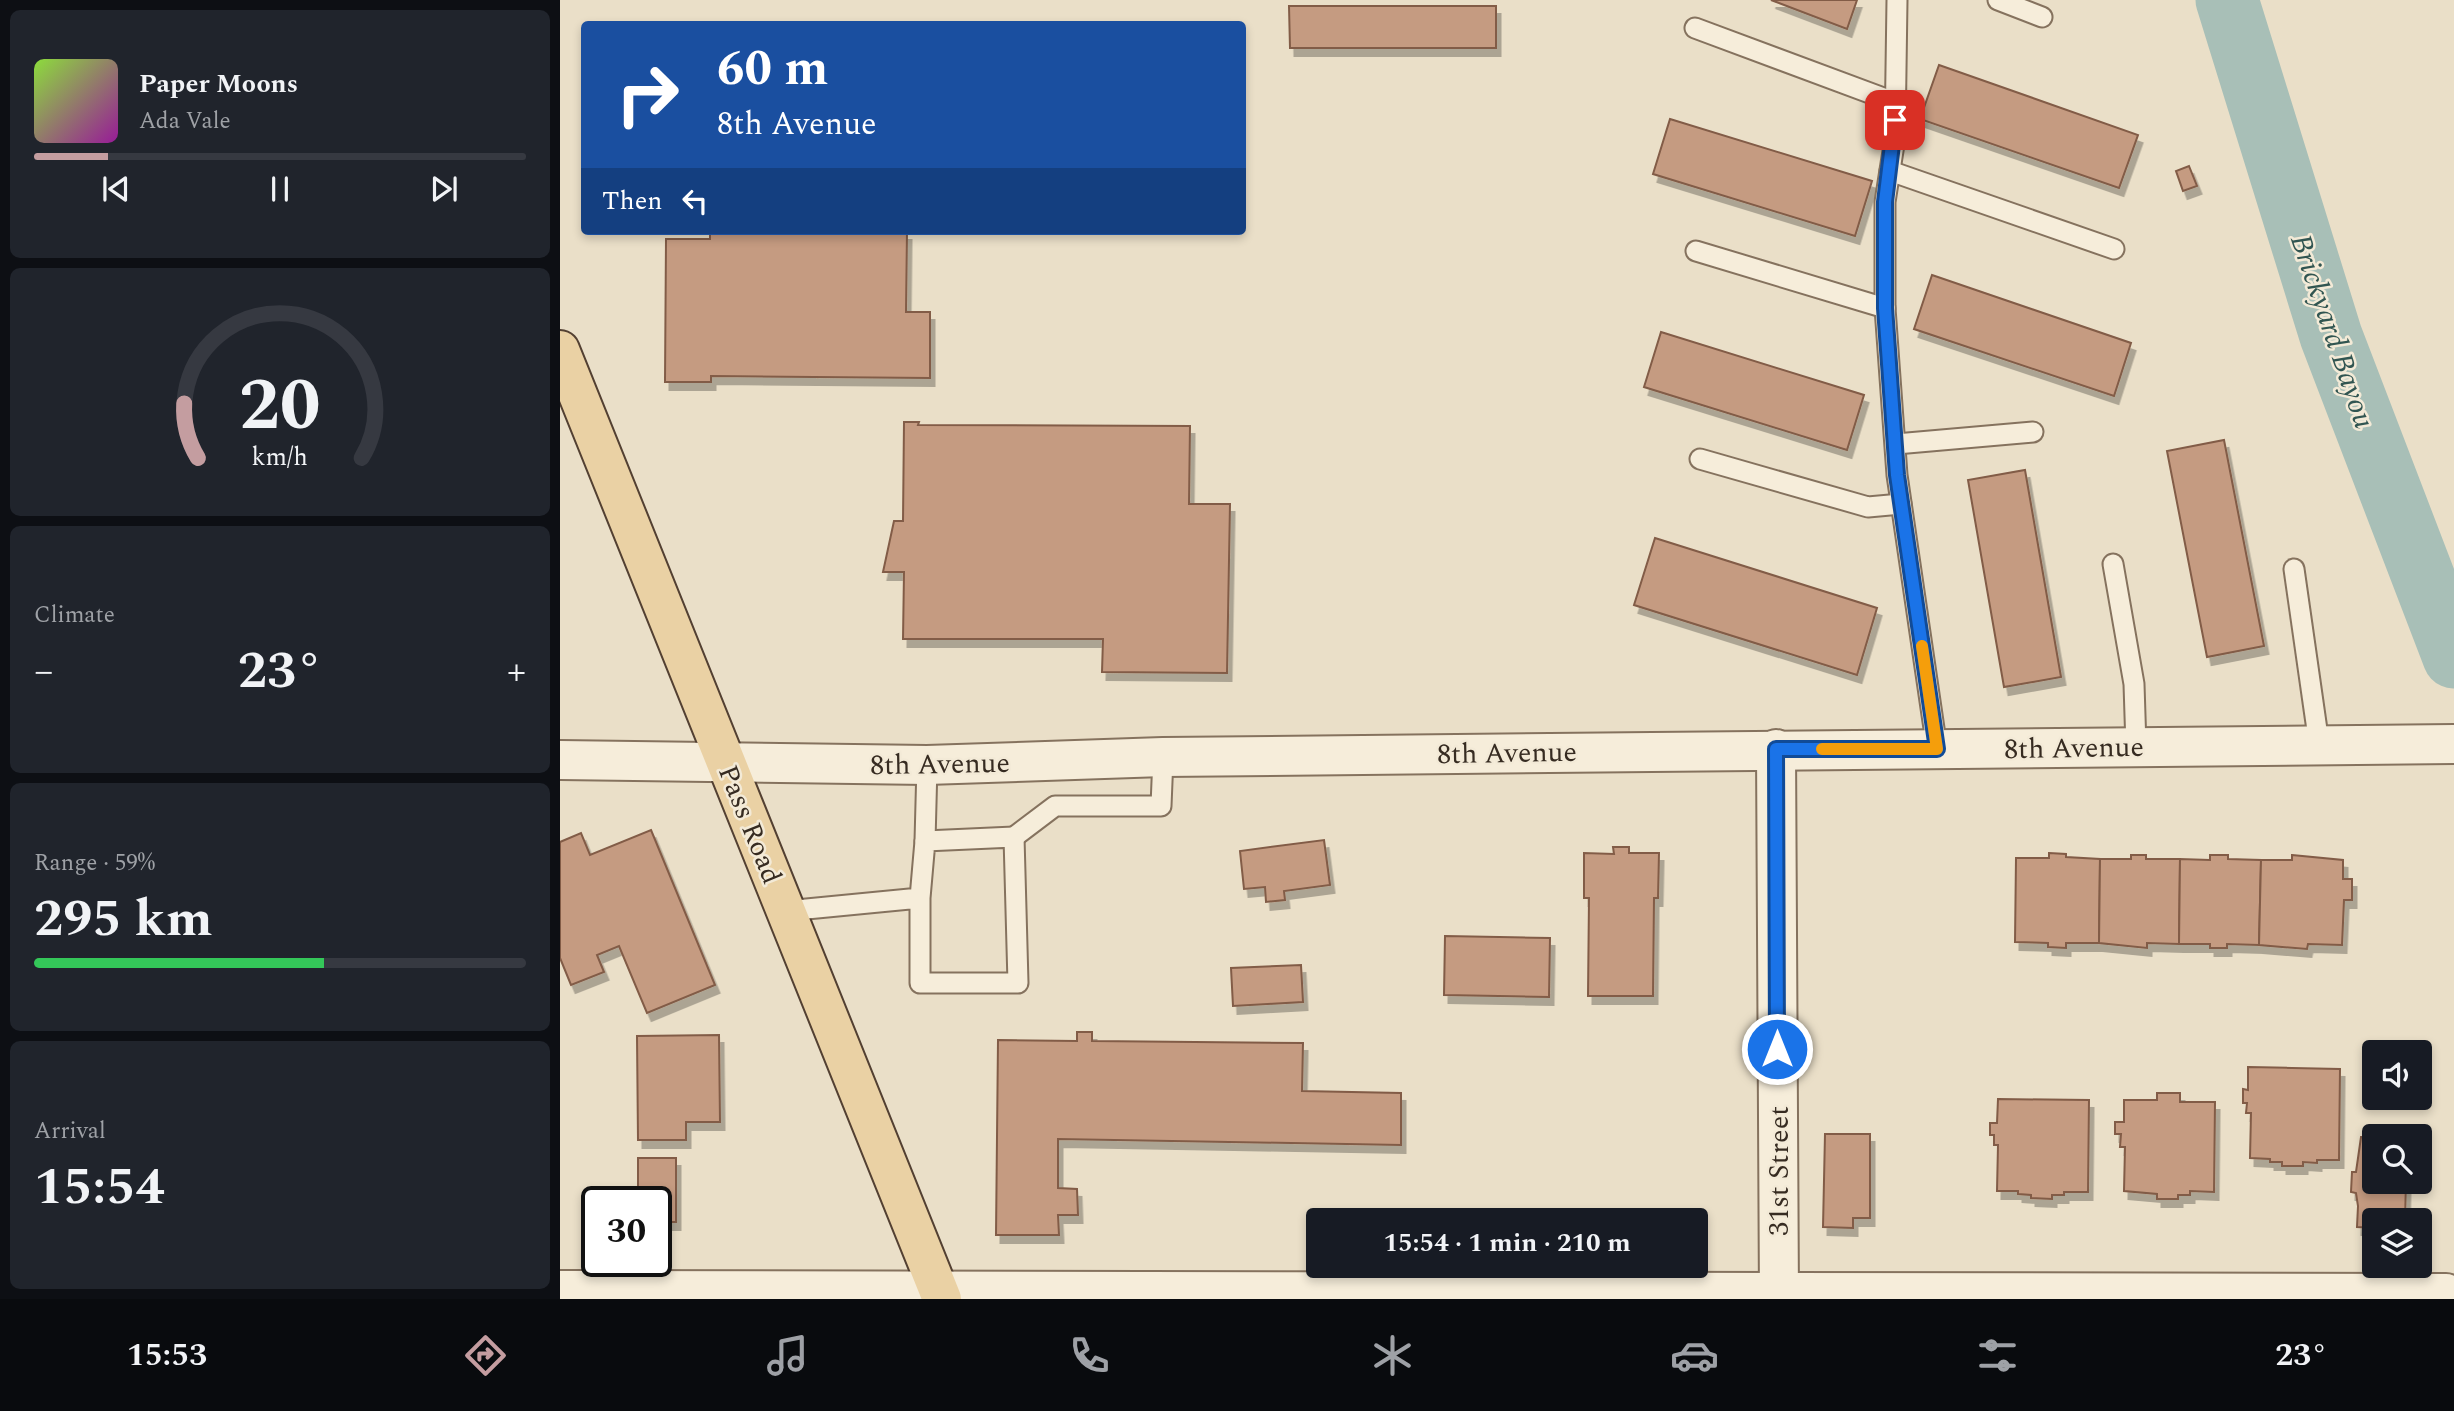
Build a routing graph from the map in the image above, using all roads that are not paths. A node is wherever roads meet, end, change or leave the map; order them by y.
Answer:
1 (1897, 0) edge
2 (1998, 0) edge
3 (2042, 17) dead end
4 (1695, 28) dead end
5 (1894, 102) junction
6 (1890, 171) junction
7 (2114, 249) dead end
8 (1696, 251) dead end
9 (1885, 308) junction
10 (560, 350) edge
11 (2034, 432) dead end
12 (1896, 444) junction
13 (1700, 459) dead end
14 (1901, 504) junction
15 (2113, 564) dead end
16 (2294, 569) dead end
17 (2319, 744) junction
18 (2454, 744) edge
19 (2136, 747) junction
20 (1776, 749) junction
21 (1937, 749) junction
22 (1163, 757) junction
23 (560, 760) edge
24 (726, 762) junction
25 (927, 765) junction
26 (1014, 837) junction
27 (925, 841) junction
28 (920, 898) junction
29 (786, 911) junction
30 (560, 1290) edge
31 (2446, 1293) dead end
32 (941, 1296) edge
33 (1779, 1297) edge

1 - 5 lane
2 - 3 lane
4 - 5 lane
5 - 6 lane
6 - 7 lane
6 - 9 lane
8 - 9 lane
9 - 12 lane
10 - 24 main road, Pass Road
11 - 12 lane
12 - 14 lane
13 - 14 lane
14 - 21 lane
15 - 19 lane
16 - 17 lane
17 - 18 street, 8th Avenue
17 - 19 street, 8th Avenue
19 - 21 street, 8th Avenue
20 - 21 street, 8th Avenue
20 - 22 street, 8th Avenue
20 - 33 street, 31st Street
22 - 25 street, 8th Avenue
22 - 26 lane
23 - 24 street, 8th Avenue
24 - 25 street, 8th Avenue
24 - 29 main road, Pass Road
25 - 27 lane
26 - 27 lane
26 - 28 lane
27 - 28 lane
28 - 29 lane
29 - 32 main road, Pass Road
30 - 32 street
31 - 33 street
32 - 33 street

